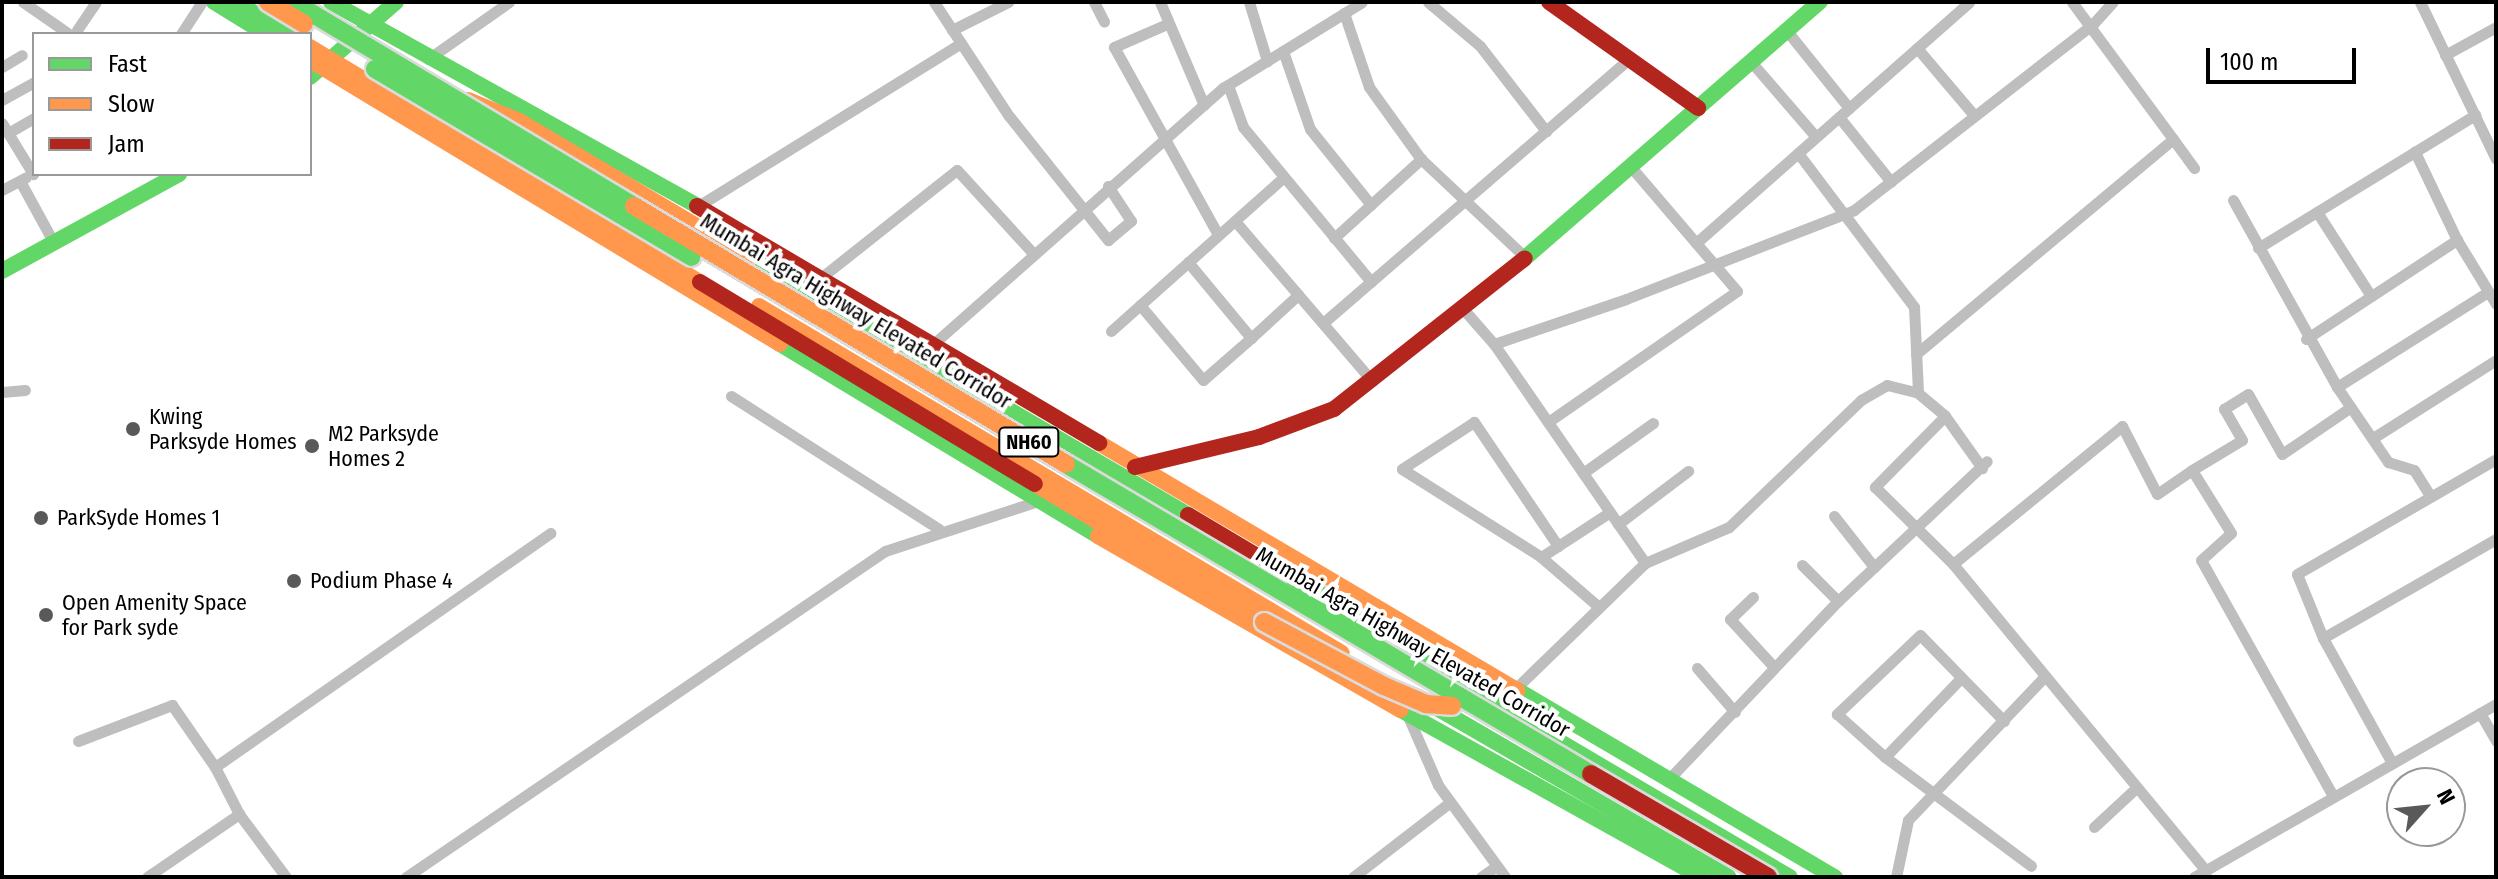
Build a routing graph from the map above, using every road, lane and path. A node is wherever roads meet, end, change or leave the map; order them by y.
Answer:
1 (23, 2) edge
2 (96, 2) edge
3 (202, 2) edge
4 (214, 2) edge
5 (236, 2) edge
6 (254, 2) edge
7 (268, 2) edge
8 (293, 2) edge
9 (308, 2) edge
10 (331, 2) edge
11 (396, 2) edge
12 (509, 2) edge
13 (934, 2) edge
14 (1008, 2) edge
15 (1094, 2) edge
16 (1160, 2) edge
17 (1249, 2) edge
18 (1362, 2) edge
19 (1428, 2) edge
20 (1549, 2) edge
21 (1820, 2) edge
22 (1969, 2) edge
23 (2072, 2) edge
24 (2113, 2) edge
25 (2420, 2) edge
26 (1344, 13) junction
27 (1104, 22) dead end
28 (1167, 24) junction
29 (2092, 25) junction
30 (2496, 27) edge
31 (364, 30) junction
32 (952, 30) junction
33 (1787, 31) junction
34 (73, 32) edge
35 (182, 32) edge
36 (263, 32) edge
37 (286, 32) edge
38 (303, 32) edge
39 (312, 43) edge
40 (961, 43) junction
41 (1917, 48) junction
42 (1283, 51) junction
43 (22, 55) dead end
44 (2445, 55) junction
45 (428, 59) junction
46 (1629, 59) junction
47 (1267, 61) junction
48 (323, 64) edge
49 (1753, 64) junction
50 (2, 67) edge
51 (32, 83) edge
52 (1228, 85) junction
53 (2, 100) edge
54 (468, 100) junction
55 (1204, 105) junction
56 (1698, 108) junction
57 (1844, 112) junction
58 (1973, 114) junction
59 (2475, 115) junction
60 (32, 119) edge
61 (5, 128) edge
62 (1546, 131) junction
63 (1816, 137) junction
64 (2173, 139) junction
65 (1161, 140) junction
66 (2415, 152) junction
67 (1798, 153) junction
68 (1421, 159) junction
69 (2496, 159) edge
70 (1631, 167) junction
71 (2194, 168) dead end
72 (32, 171) edge
73 (32, 175) edge
74 (175, 176) edge
75 (1283, 178) junction
76 (20, 181) junction
77 (1891, 182) junction
78 (1108, 186) junction
79 (2, 190) edge
80 (2233, 200) dead end
81 (1465, 201) junction
82 (1371, 205) junction
83 (1083, 207) junction
84 (695, 208) junction
85 (2317, 212) junction
86 (1846, 214) junction
87 (1235, 221) junction
88 (1218, 235) junction
89 (1334, 238) junction
90 (2457, 240) junction
91 (54, 243) junction
92 (1696, 243) junction
93 (2258, 248) junction
94 (1032, 252) junction
95 (1526, 258) junction
96 (1188, 262) junction
97 (1716, 266) junction
98 (2, 271) edge
99 (818, 280) junction
100 (1371, 282) junction
101 (2488, 292) junction
102 (1298, 295) junction
103 (2371, 296) junction
104 (2496, 304) edge
105 (1140, 305) junction
106 (1465, 311) junction
107 (1323, 323) junction
108 (1111, 331) dead end
109 (1251, 338) junction
110 (2306, 339) junction
111 (1494, 344) junction
112 (931, 346) junction
113 (1916, 354) junction
114 (2496, 360) edge
115 (1372, 381) junction
116 (2337, 387) junction
117 (25, 390) dead end
118 (2, 392) edge
119 (1918, 393) junction
120 (731, 396) dead end
121 (2351, 407) junction
122 (1945, 416) junction
123 (1548, 422) junction
124 (1653, 423) dead end
125 (2373, 438) junction
126 (2496, 459) edge
127 (1135, 467) junction
128 (2192, 470) junction
129 (1688, 471) dead end
130 (1583, 473) junction
131 (2430, 496) junction
132 (1038, 501) junction
133 (1610, 512) junction
134 (1834, 516) dead end
135 (1618, 524) junction
136 (939, 529) junction
137 (1918, 529) junction
138 (551, 533) dead end
139 (2496, 539) edge
140 (1558, 546) junction
141 (1541, 557) junction
142 (1645, 563) junction
143 (1953, 564) junction
144 (1802, 565) dead end
145 (1874, 567) junction
146 (1753, 597) dead end
147 (1838, 601) junction
148 (1599, 607) junction
149 (2323, 638) junction
150 (1389, 657) junction
151 (1774, 667) junction
152 (1697, 668) dead end
153 (2044, 677) junction
154 (1961, 678) junction
155 (1514, 690) junction
156 (2496, 704) edge
157 (1452, 706) junction
158 (1406, 710) junction
159 (1735, 712) junction
160 (2480, 713) junction
161 (2004, 721) junction
162 (78, 741) dead end
163 (2496, 741) edge
164 (1885, 757) junction
165 (2392, 763) junction
166 (215, 767) junction
167 (1667, 781) junction
168 (2136, 788) junction
169 (1934, 793) junction
170 (2333, 796) junction
171 (1449, 803) junction
172 (239, 814) junction
173 (2094, 827) dead end
174 (1497, 866) junction
175 (2031, 866) dead end
176 (2200, 874) edge
177 (147, 877) edge
178 (286, 877) edge
179 (406, 877) edge
180 (1353, 877) edge
181 (1481, 877) edge
182 (1505, 877) edge
183 (1701, 877) edge
184 (1729, 877) edge
185 (1742, 877) edge
186 (1768, 877) edge
187 (1790, 877) edge
188 (1835, 877) edge
189 (1896, 877) edge

1 - 34 street
2 - 34 street
3 - 35 street
4 - 36 main road
5 - 37 main road
6 - 38 main road
7 - 157 main road, Mumbai Agra Highway Elevated Corridor / NH60, bridge
8 - 150 main road, Mumbai Agra Highway Elevated Corridor / NH60, bridge
9 - 31 main road
10 - 31 main road
11 - 31 main road
12 - 45 street
13 - 32 street
14 - 32 street
15 - 27 street
16 - 28 street
17 - 47 street
18 - 26 street
19 - 62 street
20 - 46 main road
21 - 33 main road
22 - 41 street
23 - 29 street
24 - 29 street
25 - 44 street
26 - 42 street
26 - 68 street
28 - 55 street
28 - 65 street
29 - 58 street
29 - 64 street
30 - 44 street
31 - 45 main road
31 - 48 main road
31 - 54 main road
32 - 40 street
33 - 49 main road
33 - 57 street
39 - 48 main road
40 - 83 street
40 - 84 street
41 - 57 street
41 - 58 street
42 - 47 street
42 - 82 street
43 - 50 street
44 - 59 street
45 - 84 main road
46 - 56 main road
46 - 62 street
47 - 52 street
48 - 132 main road
48 - 157 main road, bridge
48 - 184 main road
49 - 56 main road
49 - 63 street
51 - 53 street
52 - 55 street
52 - 75 street
54 - 150 main road, bridge
54 - 187 main road
55 - 65 street
56 - 70 main road
57 - 63 street
57 - 77 street
58 - 77 street
59 - 66 street
59 - 69 street
60 - 61 street
61 - 72 street
62 - 81 street
63 - 67 street
64 - 71 street
64 - 113 street
65 - 78 street
65 - 88 street
66 - 85 street
66 - 90 street
67 - 86 street
67 - 92 street
68 - 81 street
68 - 82 street
70 - 92 street
70 - 95 main road
73 - 76 street
74 - 91 main road
75 - 87 street
75 - 89 street
76 - 79 street
76 - 91 street
77 - 86 street
78 - 83 street
78 - 83 street
80 - 93 street
81 - 95 street
81 - 100 street
82 - 89 street
83 - 94 street
84 - 99 main road
85 - 93 street
85 - 103 street
86 - 97 street
86 - 113 street
87 - 88 street
87 - 102 street
88 - 96 street
89 - 100 street
90 - 101 street
90 - 103 street
91 - 98 main road
92 - 97 street
93 - 110 street
94 - 99 street
94 - 112 street
95 - 106 main road
96 - 105 street
96 - 109 street
97 - 111 street
97 - 123 street
99 - 112 main road
100 - 107 street
101 - 104 street
101 - 116 street
102 - 107 street
102 - 109 street
103 - 110 street
105 - 108 street
105 - 109 street
106 - 111 street
106 - 115 main road
107 - 115 street
110 - 116 street
111 - 123 street
112 - 127 main road
113 - 119 street
114 - 125 street
115 - 127 main road
116 - 121 street
117 - 118 street
119 - 122 street
119 - 142 street
120 - 136 street
121 - 125 street
121 - 128 street
122 - 137 street
122 - 137 street
123 - 130 street
124 - 130 street
125 - 131 street
126 - 131 street
127 - 155 main road
128 - 143 street
128 - 170 street
129 - 135 street
130 - 133 street
131 - 149 street
132 - 136 street
132 - 158 main road
133 - 135 street
133 - 140 street
134 - 145 street
135 - 142 street
136 - 179 street
137 - 143 street
137 - 145 street
138 - 166 street
139 - 149 street
140 - 141 street
140 - 141 street
141 - 148 street
142 - 148 street
143 - 153 street
144 - 147 street
145 - 147 street
146 - 151 street
147 - 151 street
148 - 155 street
149 - 165 street
150 - 186 main road, Mumbai Agra Highway Elevated Corridor / NH60, bridge
151 - 159 street
152 - 159 street
153 - 161 street
153 - 168 street
154 - 161 street
154 - 164 street
154 - 164 street
155 - 167 main road
156 - 160 street
157 - 185 main road, Mumbai Agra Highway Elevated Corridor / NH60
158 - 171 street
158 - 183 main road
159 - 167 street
160 - 163 street
160 - 165 street
161 - 169 street
162 - 166 street
164 - 169 street
165 - 170 street
166 - 172 street
167 - 188 main road
168 - 173 street
168 - 176 street
169 - 175 street
169 - 189 street
170 - 176 street
171 - 174 street
171 - 180 street
172 - 177 street
172 - 178 street
174 - 181 street
174 - 182 street

